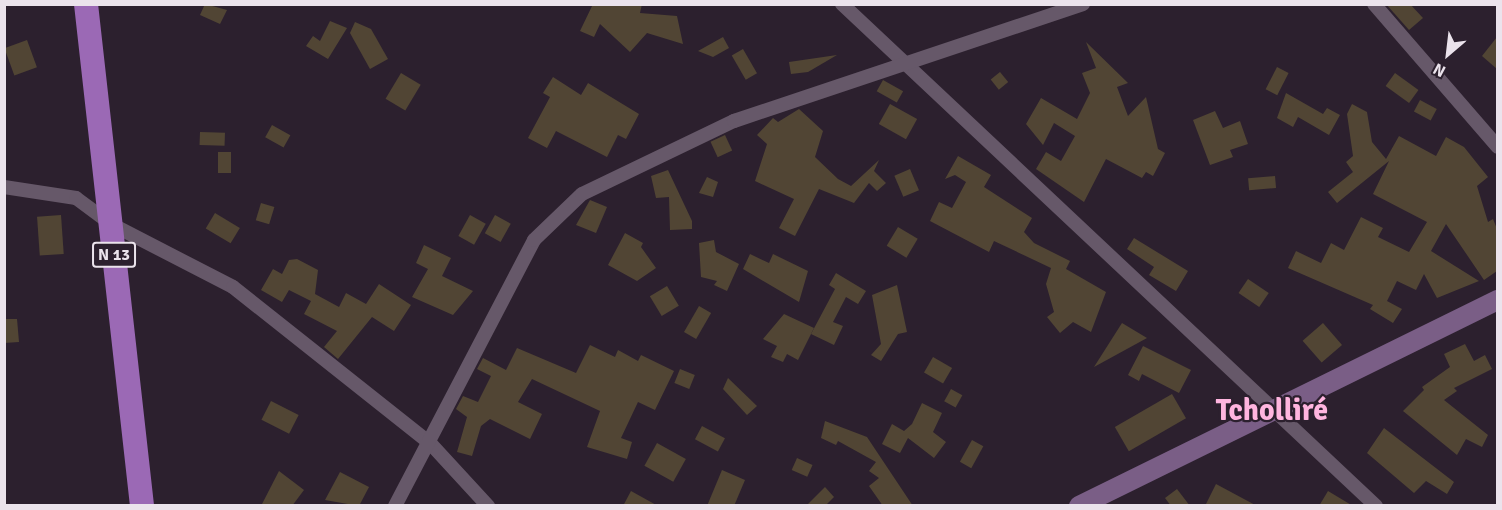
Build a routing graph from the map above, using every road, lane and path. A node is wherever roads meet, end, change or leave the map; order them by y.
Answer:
1 (86, 4) edge
2 (842, 4) edge
3 (1083, 4) edge
4 (1374, 4) edge
5 (908, 67) junction
6 (1497, 147) edge
7 (4, 187) edge
8 (111, 224) junction
9 (1497, 300) edge
10 (1272, 411) junction
11 (430, 443) junction
12 (142, 506) edge
13 (395, 506) edge
14 (488, 506) edge
15 (1078, 506) edge
16 (1376, 506) edge

1 - 8 highway, N 13
2 - 5 street
3 - 5 street
4 - 6 street
5 - 10 street
5 - 11 street
7 - 8 street
8 - 11 street
8 - 12 highway, N 13
9 - 10 main road
10 - 15 main road
10 - 16 street
11 - 13 street
11 - 14 street

